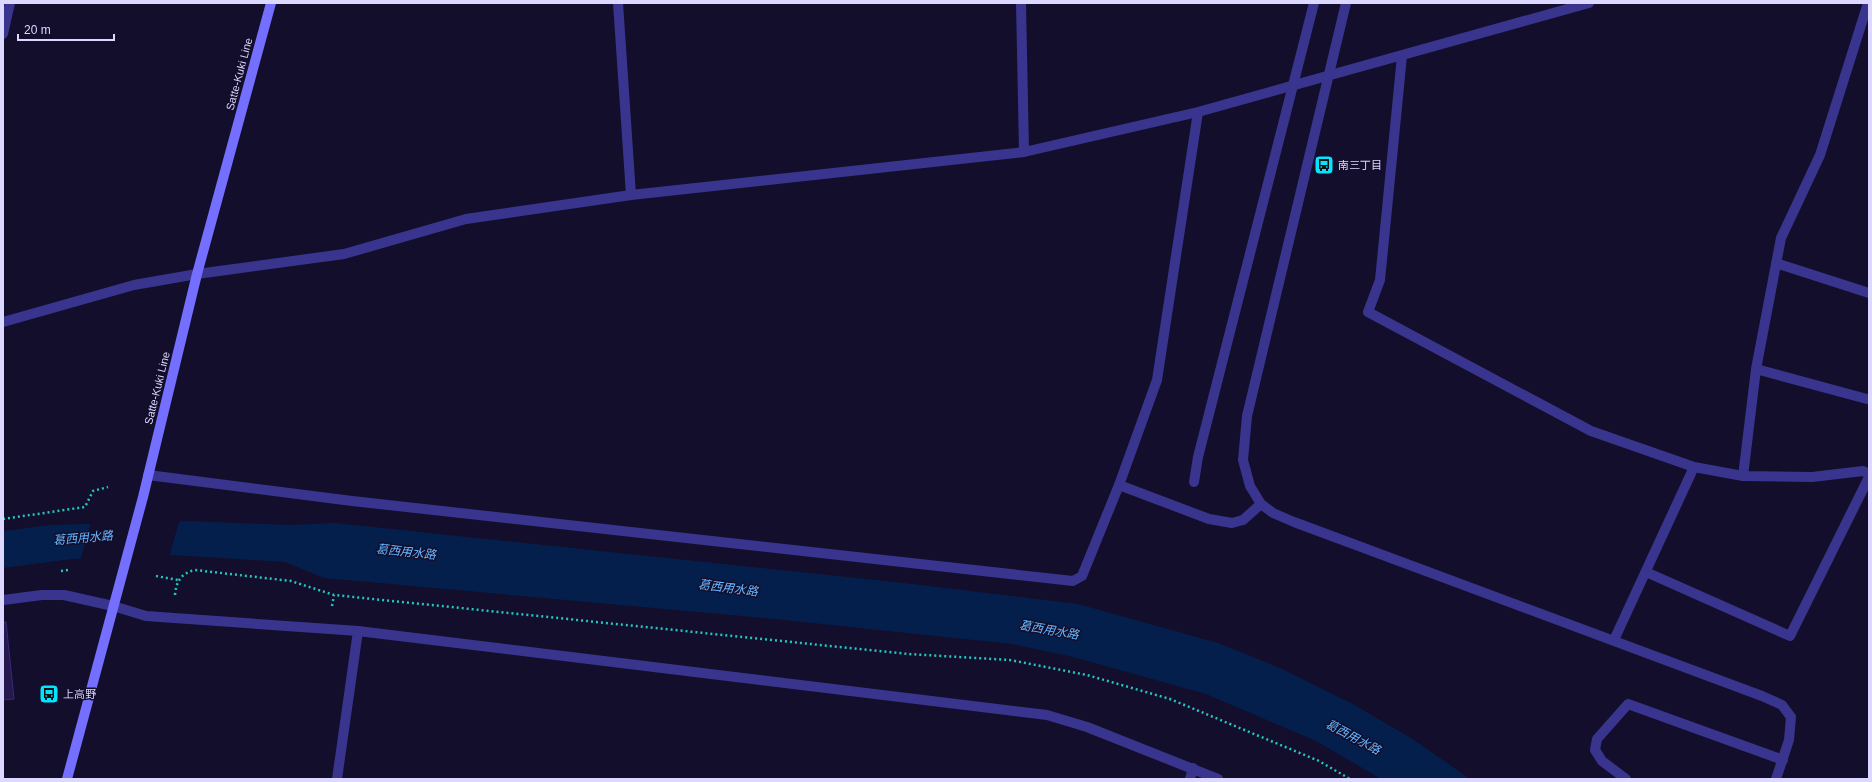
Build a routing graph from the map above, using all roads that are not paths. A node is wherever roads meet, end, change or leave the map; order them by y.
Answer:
1 (10, 3) edge
2 (271, 3) edge
3 (618, 3) edge
4 (1021, 3) edge
5 (1314, 3) edge
6 (1346, 3) edge
7 (1589, 3) edge
8 (1868, 3) edge
9 (3, 34) edge
10 (1402, 56) junction
11 (1329, 74) junction
12 (1293, 85) junction
13 (1198, 112) junction
14 (1024, 152) junction
15 (631, 195) junction
16 (1776, 263) junction
17 (198, 274) junction
18 (1869, 293) edge
19 (3, 322) edge
20 (1756, 369) junction
21 (1867, 399) dead end
22 (1694, 467) junction
23 (1869, 474) edge
24 (148, 475) junction
25 (1743, 476) junction
26 (1869, 477) edge
27 (1194, 482) dead end
28 (1119, 485) junction
29 (1261, 504) junction
30 (1646, 572) junction
31 (3, 600) edge
32 (113, 606) junction
33 (358, 631) junction
34 (1614, 640) junction
35 (1783, 760) junction
36 (1193, 768) junction
37 (67, 779) edge
38 (337, 779) edge
39 (1190, 779) edge
40 (1218, 779) edge
41 (1626, 779) edge
42 (1776, 779) edge

1 - 9 street
2 - 17 main road, Satte-Kuki Line
3 - 15 street
4 - 14 street
5 - 12 street
6 - 11 street
7 - 10 street
8 - 16 street
10 - 11 street
10 - 22 street
11 - 12 street
11 - 29 street
12 - 13 street
12 - 27 street
13 - 14 street
13 - 28 street
14 - 15 street
15 - 17 street
16 - 18 street
16 - 20 street
17 - 19 street
17 - 24 main road, Satte-Kuki Line
20 - 21 street
20 - 25 street
22 - 25 street
22 - 30 street
23 - 25 street
24 - 28 street
24 - 32 main road, Satte-Kuki Line
26 - 30 street
28 - 29 street
29 - 34 street
30 - 34 street
31 - 32 street
32 - 33 street
32 - 37 main road, Satte-Kuki Line
33 - 36 street
33 - 38 street
34 - 35 street
35 - 41 street
35 - 42 street
36 - 39 street
36 - 40 street

